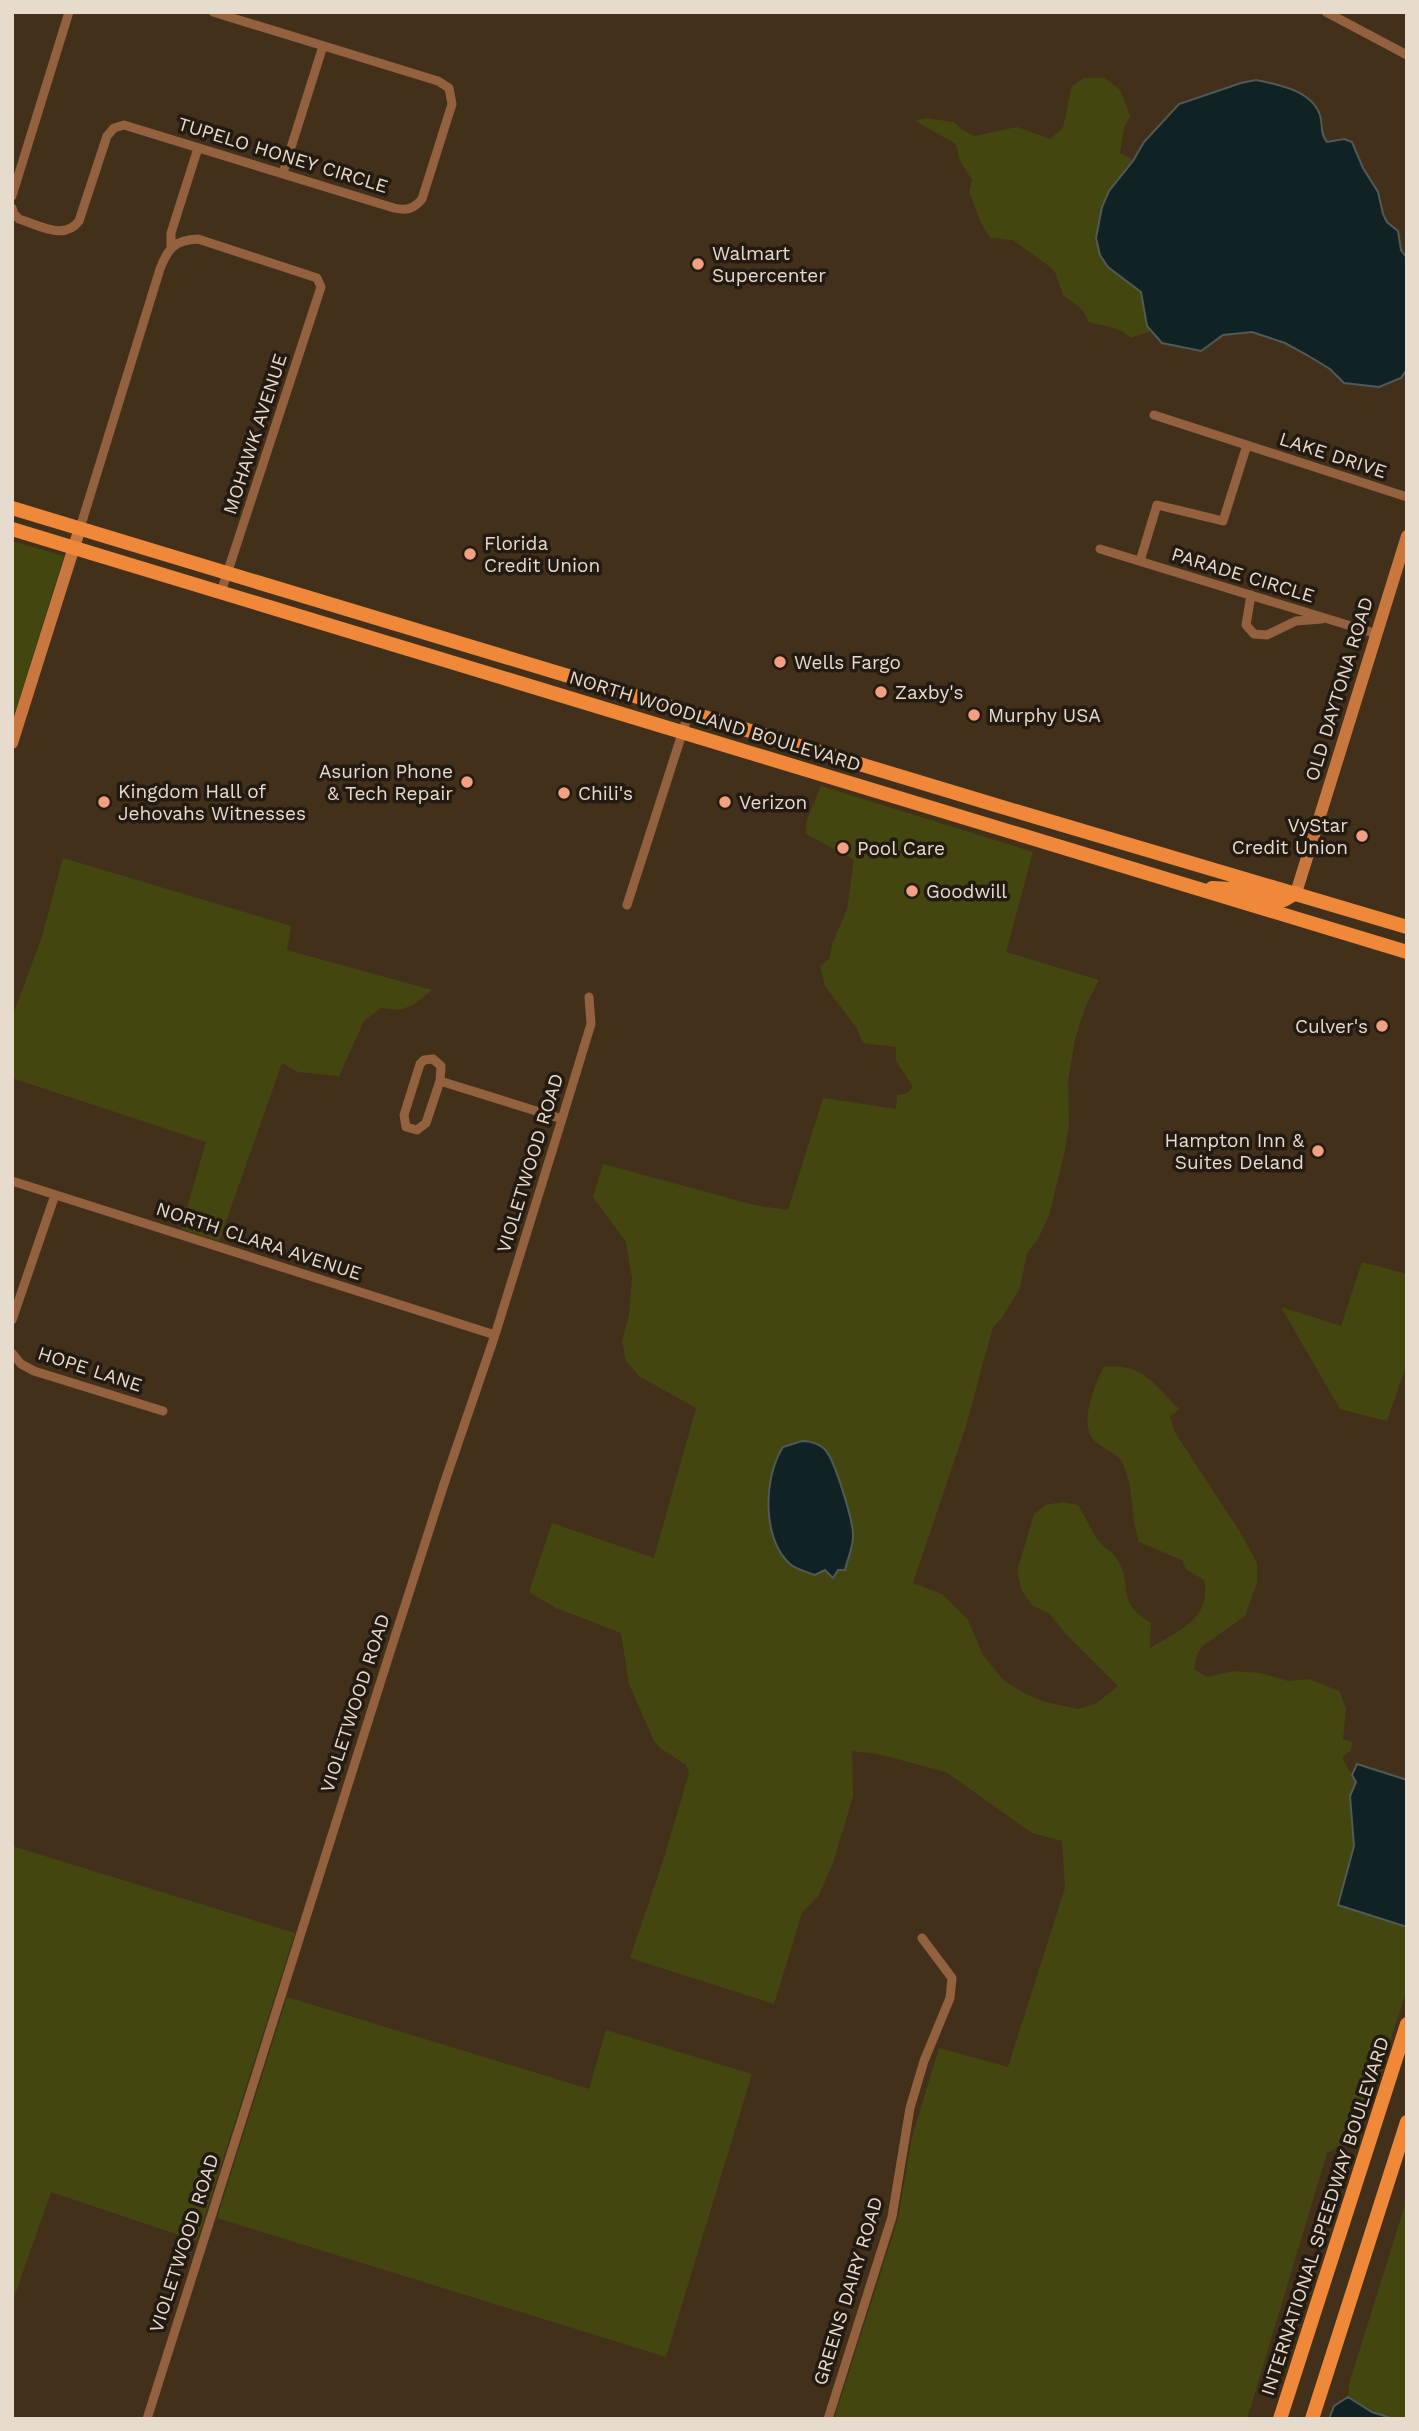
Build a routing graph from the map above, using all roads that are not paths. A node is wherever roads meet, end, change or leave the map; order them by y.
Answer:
1 (69, 12) edge
2 (213, 12) edge
3 (1326, 12) edge
4 (323, 46) junction
5 (1407, 55) edge
6 (198, 148) junction
7 (283, 173) junction
8 (12, 196) edge
9 (12, 208) edge
10 (171, 249) junction
11 (1154, 415) dead end
12 (1247, 445) junction
13 (1407, 497) edge
14 (12, 508) edge
15 (80, 528) junction
16 (12, 529) edge
17 (1407, 536) edge
18 (74, 547) junction
19 (1100, 549) dead end
20 (1140, 561) junction
21 (228, 573) junction
22 (222, 592) junction
23 (1251, 595) junction
24 (376, 618) junction
25 (1327, 618) junction
26 (1377, 634) junction
27 (371, 637) junction
28 (689, 712) junction
29 (682, 731) junction
30 (12, 743) edge
31 (992, 804) junction
32 (945, 811) junction
33 (1025, 814) junction
34 (991, 825) junction
35 (1186, 886) junction
36 (1296, 893) junction
37 (1324, 902) junction
38 (627, 905) dead end
39 (1283, 915) junction
40 (1407, 927) edge
41 (1404, 951) edge
42 (589, 997) dead end
43 (440, 1081) junction
44 (562, 1119) junction
45 (12, 1181) edge
46 (55, 1195) junction
47 (12, 1320) edge
48 (495, 1335) junction
49 (12, 1353) edge
50 (163, 1411) dead end
51 (922, 1938) dead end
52 (1407, 2025) edge
53 (1407, 2122) edge
54 (147, 2419) edge
55 (828, 2419) edge
56 (1280, 2419) edge
57 (1312, 2419) edge

1 - 8 street
2 - 4 street, TUPELO HONEY CIRCLE
3 - 5 street
4 - 7 street
4 - 7 street, TUPELO HONEY CIRCLE
6 - 7 street, TUPELO HONEY CIRCLE
6 - 9 street, TUPELO HONEY CIRCLE
6 - 10 street
10 - 15 street
10 - 21 street, MOHAWK AVENUE
11 - 12 street, LAKE DRIVE
12 - 13 street, LAKE DRIVE
12 - 20 street
14 - 15 main road, NORTH WOODLAND BOULEVARD
15 - 18 street
15 - 21 main road, NORTH WOODLAND BOULEVARD
16 - 18 main road, NORTH WOODLAND BOULEVARD
17 - 26 street, OLD DAYTONA ROAD
18 - 22 main road, NORTH WOODLAND BOULEVARD
18 - 30 street
19 - 20 street, PARADE CIRCLE
20 - 23 street, PARADE CIRCLE
21 - 22 street, MOHAWK AVENUE
21 - 24 main road, NORTH WOODLAND BOULEVARD
22 - 27 main road, NORTH WOODLAND BOULEVARD
23 - 25 street, PARADE CIRCLE
23 - 25 street
24 - 27 street
24 - 28 main road, NORTH WOODLAND BOULEVARD
25 - 26 street, PARADE CIRCLE
26 - 36 street, OLD DAYTONA ROAD
27 - 29 main road, NORTH WOODLAND BOULEVARD
28 - 29 street
28 - 31 main road, NORTH WOODLAND BOULEVARD
29 - 32 main road, NORTH WOODLAND BOULEVARD
29 - 38 street
31 - 32 main road
31 - 33 main road, NORTH WOODLAND BOULEVARD
32 - 34 main road, NORTH WOODLAND BOULEVARD
33 - 34 main road
33 - 36 main road, NORTH WOODLAND BOULEVARD
34 - 35 main road, NORTH WOODLAND BOULEVARD
35 - 36 main road
35 - 39 main road, NORTH WOODLAND BOULEVARD
36 - 37 main road, NORTH WOODLAND BOULEVARD
37 - 39 main road
37 - 40 main road, NORTH WOODLAND BOULEVARD
39 - 41 main road, NORTH WOODLAND BOULEVARD
42 - 44 street, VIOLETWOOD ROAD
43 - 43 street
43 - 44 street
44 - 48 street, VIOLETWOOD ROAD
45 - 46 street, NORTH CLARA AVENUE
46 - 47 street
46 - 48 street, NORTH CLARA AVENUE
48 - 54 street, VIOLETWOOD ROAD
49 - 50 street, HOPE LANE
51 - 55 street, GREENS DAIRY ROAD
52 - 56 main road, INTERNATIONAL SPEEDWAY BOULEVARD
53 - 57 main road

